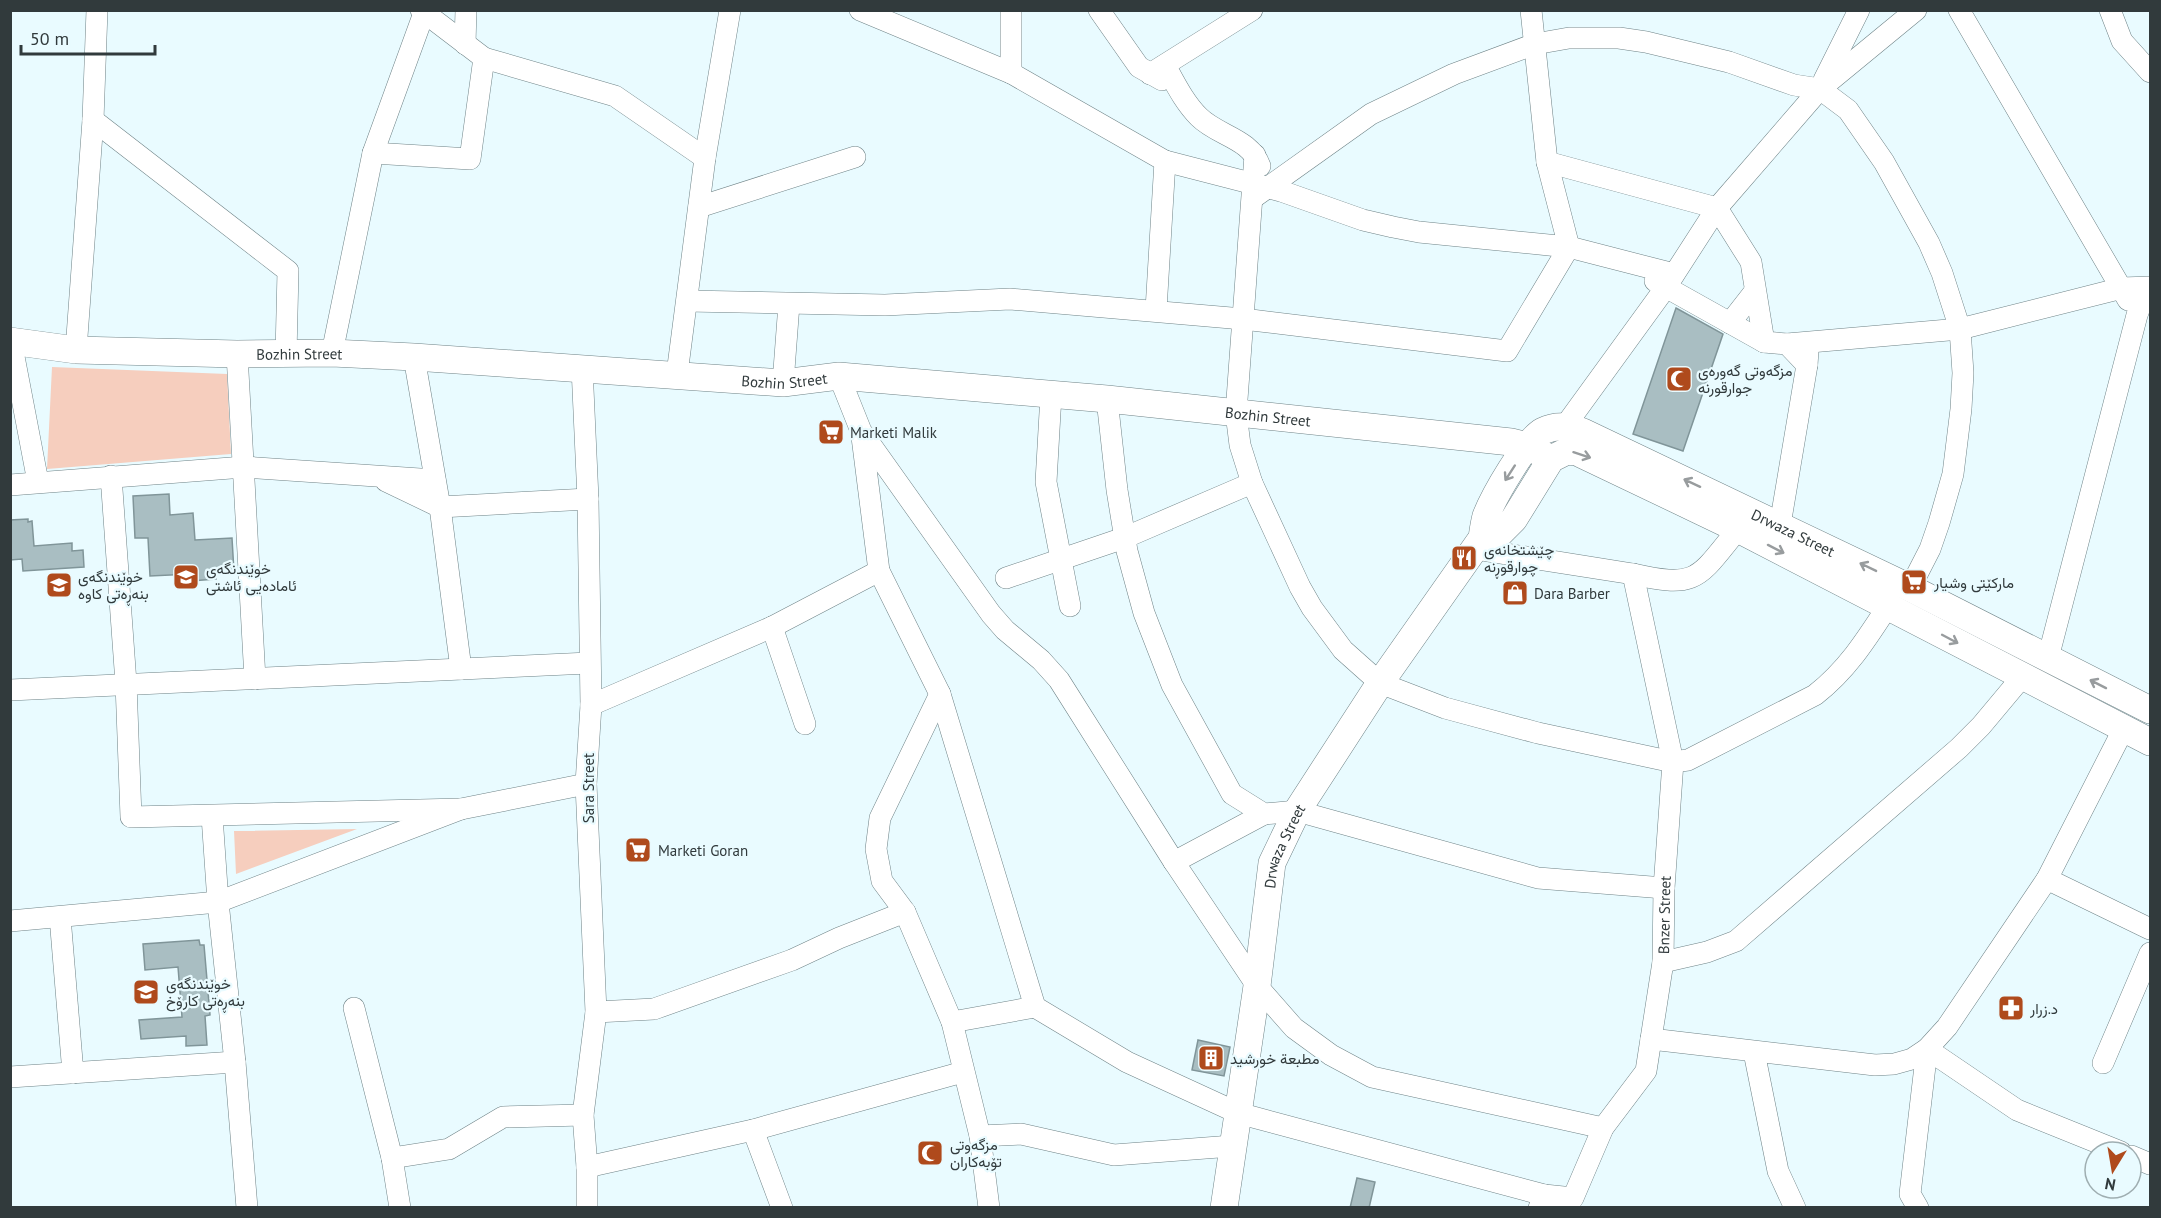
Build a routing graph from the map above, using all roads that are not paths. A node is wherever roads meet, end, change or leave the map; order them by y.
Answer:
1 (97, 10) edge
2 (466, 10) edge
3 (730, 10) edge
4 (860, 10) edge
5 (1011, 10) edge
6 (1099, 10) edge
7 (1252, 10) edge
8 (1531, 10) edge
9 (1859, 10) edge
10 (1916, 10) edge
11 (1959, 10) edge
12 (2110, 10) edge
13 (423, 12) edge
14 (465, 44) junction
15 (1535, 44) junction
16 (484, 58) junction
17 (1157, 69) junction
18 (2151, 72) edge
19 (1011, 73) junction
20 (1820, 89) junction
21 (93, 120) junction
22 (373, 153) junction
23 (855, 157) dead end
24 (705, 158) junction
25 (1165, 160) junction
26 (1546, 162) junction
27 (1258, 190) junction
28 (699, 207) junction
29 (1717, 208) junction
30 (1569, 247) junction
31 (1670, 281) junction
32 (2149, 287) edge
33 (2122, 288) junction
34 (1755, 291) junction
35 (687, 301) junction
36 (789, 304) junction
37 (1156, 310) junction
38 (2137, 315) junction
39 (1244, 320) junction
40 (1730, 323) junction
41 (1960, 329) junction
42 (11, 341) edge
43 (1764, 342) junction
44 (1798, 343) junction
45 (76, 350) junction
46 (332, 353) junction
47 (237, 354) junction
48 (286, 354) junction
49 (414, 357) junction
50 (582, 368) junction
51 (677, 374) junction
52 (838, 376) junction
53 (783, 383) junction
54 (1052, 395) junction
55 (1107, 399) junction
56 (1236, 413) junction
57 (1565, 426) junction
58 (861, 431) junction
59 (1540, 453) junction
60 (244, 467) junction
61 (375, 475) junction
62 (111, 476) junction
63 (435, 480) junction
64 (38, 483) junction
65 (1252, 483) junction
66 (10, 485) edge
67 (588, 499) junction
68 (440, 507) junction
69 (1780, 525) junction
70 (1738, 530) junction
71 (1124, 538) junction
72 (1479, 544) junction
73 (1060, 560) junction
74 (879, 571) junction
75 (1633, 574) junction
76 (1006, 578) dead end
77 (1910, 588) junction
78 (1070, 606) dead end
79 (1888, 606) junction
80 (772, 627) junction
81 (2048, 658) junction
82 (589, 663) junction
83 (461, 669) junction
84 (2022, 676) junction
85 (255, 679) junction
86 (126, 683) junction
87 (1380, 683) junction
88 (10, 690) edge
89 (940, 694) junction
90 (591, 705) junction
91 (2151, 711) edge
92 (805, 724) dead end
93 (2124, 728) junction
94 (2151, 742) edge
95 (1674, 762) junction
96 (586, 784) junction
97 (460, 809) junction
98 (1297, 811) junction
99 (1264, 814) junction
100 (212, 816) junction
101 (1174, 861) junction
102 (2047, 879) junction
103 (1664, 888) junction
104 (218, 902) junction
105 (905, 912) junction
106 (60, 917) junction
107 (10, 921) edge
108 (2151, 929) edge
109 (2151, 953) edge
110 (1664, 962) junction
111 (1257, 986) junction
112 (1035, 1007) junction
113 (354, 1008) dead end
114 (596, 1012) junction
115 (952, 1022) junction
116 (1651, 1039) junction
117 (1927, 1049) junction
118 (1754, 1052) junction
119 (235, 1062) junction
120 (2103, 1063) dead end
121 (73, 1072) junction
122 (963, 1072) junction
123 (10, 1077) edge
124 (1238, 1113) junction
125 (584, 1115) junction
126 (1603, 1128) junction
127 (753, 1130) junction
128 (980, 1136) junction
129 (2091, 1140) edge
130 (1232, 1146) junction
131 (392, 1158) junction
132 (587, 1167) junction
133 (1542, 1201) edge
134 (1574, 1202) edge
135 (247, 1208) edge
136 (400, 1208) edge
137 (586, 1208) edge
138 (782, 1208) edge
139 (989, 1208) edge
140 (1224, 1208) edge
141 (1795, 1208) edge
142 (1918, 1208) edge

1 - 21 street
2 - 14 street
3 - 24 street
4 - 19 street
5 - 19 street
6 - 17 street
7 - 17 street
8 - 15 street
9 - 20 street
10 - 20 street
11 - 33 street
12 - 18 street
13 - 14 street
13 - 22 street
14 - 16 street
15 - 20 street
15 - 26 street
15 - 27 street
16 - 22 street
16 - 24 street
17 - 27 street
19 - 25 street
20 - 29 street
20 - 41 street
21 - 45 street
21 - 48 street
22 - 46 street
23 - 28 street
24 - 28 street
25 - 27 street
25 - 37 street
26 - 29 street
26 - 30 street
27 - 30 street
27 - 39 street
28 - 35 street
29 - 31 street
29 - 34 street
30 - 31 street
30 - 39 street
31 - 40 street
31 - 57 street
32 - 33 street
32 - 38 street
33 - 38 street
33 - 41 street
34 - 40 street
34 - 43 street
35 - 36 street
35 - 51 street
36 - 37 street
36 - 53 street
37 - 39 street
38 - 81 street
39 - 56 street
40 - 43 street
41 - 44 street
41 - 77 street
42 - 45 street, Bozhin Street
42 - 64 street
43 - 44 street
44 - 69 street
45 - 47 street, Bozhin Street
46 - 48 street, Bozhin Street
46 - 49 street, Bozhin Street
47 - 48 street, Bozhin Street
47 - 60 street
49 - 50 street, Bozhin Street
49 - 63 street
50 - 51 street, Bozhin Street
50 - 67 street, Sara Street
51 - 53 street, Bozhin Street
52 - 53 street, Bozhin Street
52 - 54 street, Bozhin Street
52 - 58 street
54 - 55 street, Bozhin Street
54 - 73 street
55 - 56 street, Bozhin Street
55 - 71 street
56 - 59 street, Bozhin Street
56 - 65 street
57 - 59 street, Drwaza Street
69 -> 57 street, Drwaza Street
58 - 74 street
58 - 101 street
59 -> 70 street, Drwaza Street
59 - 72 street, Drwaza Street
60 - 61 street
60 - 62 street
60 - 85 street
61 - 63 street
61 - 68 street
62 - 64 street
62 - 86 street
63 - 68 street
64 - 66 street
65 - 71 street
65 - 87 street
67 - 68 street
67 - 82 street, Sara Street
68 - 83 street
77 -> 69 street, Drwaza Street
70 - 75 street
70 -> 79 street, Drwaza Street
71 - 73 street
71 - 99 street
72 - 75 street
72 - 87 street, Drwaza Street
73 - 76 street
73 - 78 street
74 - 80 street
74 - 89 street
75 - 95 street, Bnzer Street
77 - 81 street, Drwaza Street
79 -> 84 street, Drwaza Street
79 - 95 street
80 - 90 street
80 - 92 street
91 -> 81 street, Drwaza Street
82 - 83 street
82 - 90 street, Sara Street
83 - 85 street
84 - 93 street, Drwaza Street
84 - 110 street
85 - 86 street
86 - 88 street
86 - 100 street
87 - 95 street
87 - 98 street, Drwaza Street
89 - 105 street
89 - 112 street
90 - 96 street, Sara Street
93 - 94 street, Drwaza Street
93 - 102 street
95 - 103 street, Bnzer Street
96 - 97 street
96 - 114 street, Sara Street
97 - 100 street
97 - 104 street
98 - 99 street
98 - 103 street
98 - 111 street, Drwaza Street
99 - 101 street
100 - 104 street
101 - 111 street
102 - 108 street
102 - 117 street
103 - 110 street, Bnzer Street
104 - 106 street
104 - 119 street
105 - 114 street
105 - 115 street
106 - 107 street
106 - 121 street
109 - 120 street
110 - 116 street, Bnzer Street
111 - 124 street, Drwaza Street
111 - 126 street
112 - 115 street
112 - 124 street, Bnzer Street
113 - 131 street
114 - 125 street, Sara Street
115 - 122 street
116 - 118 street
116 - 126 street, Bnzer Street
117 - 118 street
117 - 129 street
117 - 142 street
118 - 141 street
119 - 121 street
119 - 135 street
121 - 123 street
122 - 127 street
122 - 128 street
124 - 130 street, Drwaza Street
124 - 133 street, Bnzer Street
125 - 131 street
125 - 132 street, Sara Street
126 - 134 street, Bnzer Street
127 - 132 street
127 - 138 street
128 - 130 street
128 - 139 street
130 - 140 street, Drwaza Street
131 - 136 street
132 - 137 street, Sara Street
133 - 134 street, Bnzer Street

